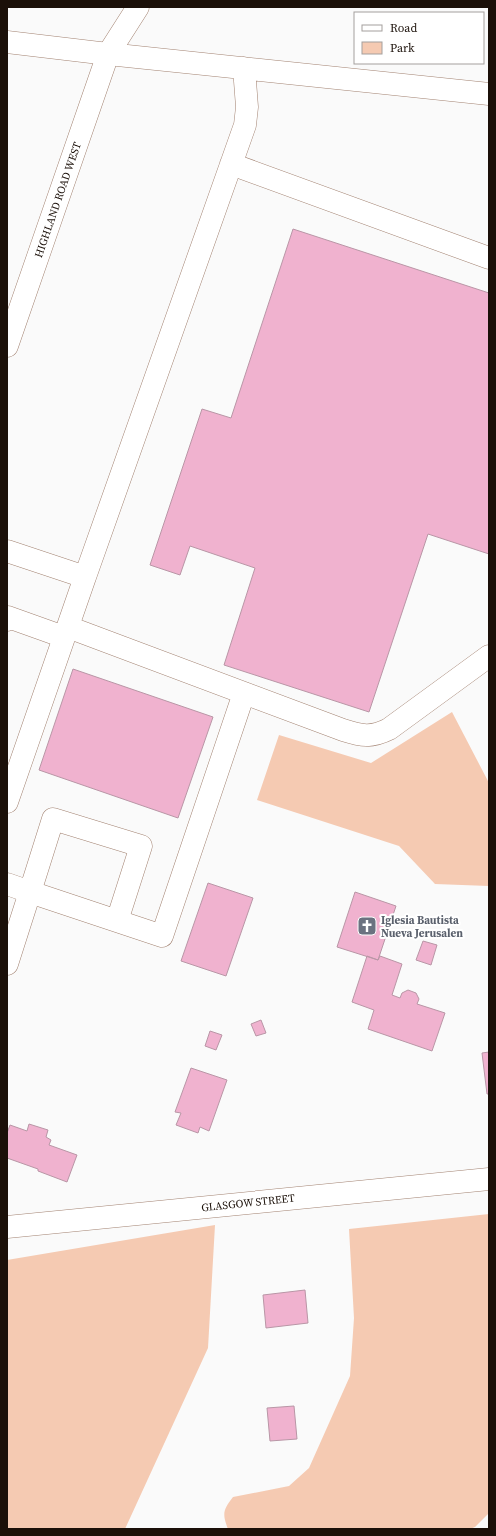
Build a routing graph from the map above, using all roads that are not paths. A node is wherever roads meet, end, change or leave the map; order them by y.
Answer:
1 (138, 7) edge
2 (7, 42) edge
3 (108, 54) junction
4 (244, 68) junction
5 (489, 94) edge
6 (231, 164) junction
7 (489, 258) edge
8 (7, 346) edge
9 (7, 551) edge
10 (85, 577) junction
11 (7, 620) edge
12 (66, 632) junction
13 (489, 656) edge
14 (244, 693) junction
15 (7, 802) edge
16 (7, 884) edge
17 (30, 892) junction
18 (118, 921) junction
19 (7, 964) edge
20 (489, 1178) edge
21 (7, 1227) edge

1 - 3 street, HIGHLAND ROAD WEST
2 - 3 street
3 - 4 street
3 - 8 street, HIGHLAND ROAD WEST
4 - 5 street
4 - 6 street
6 - 7 street
6 - 10 street
9 - 10 street
10 - 12 street
11 - 12 street
12 - 14 street
12 - 15 street
13 - 14 street
14 - 18 street
16 - 17 street
17 - 18 street
17 - 18 street
17 - 19 street
20 - 21 street, GLASGOW STREET

